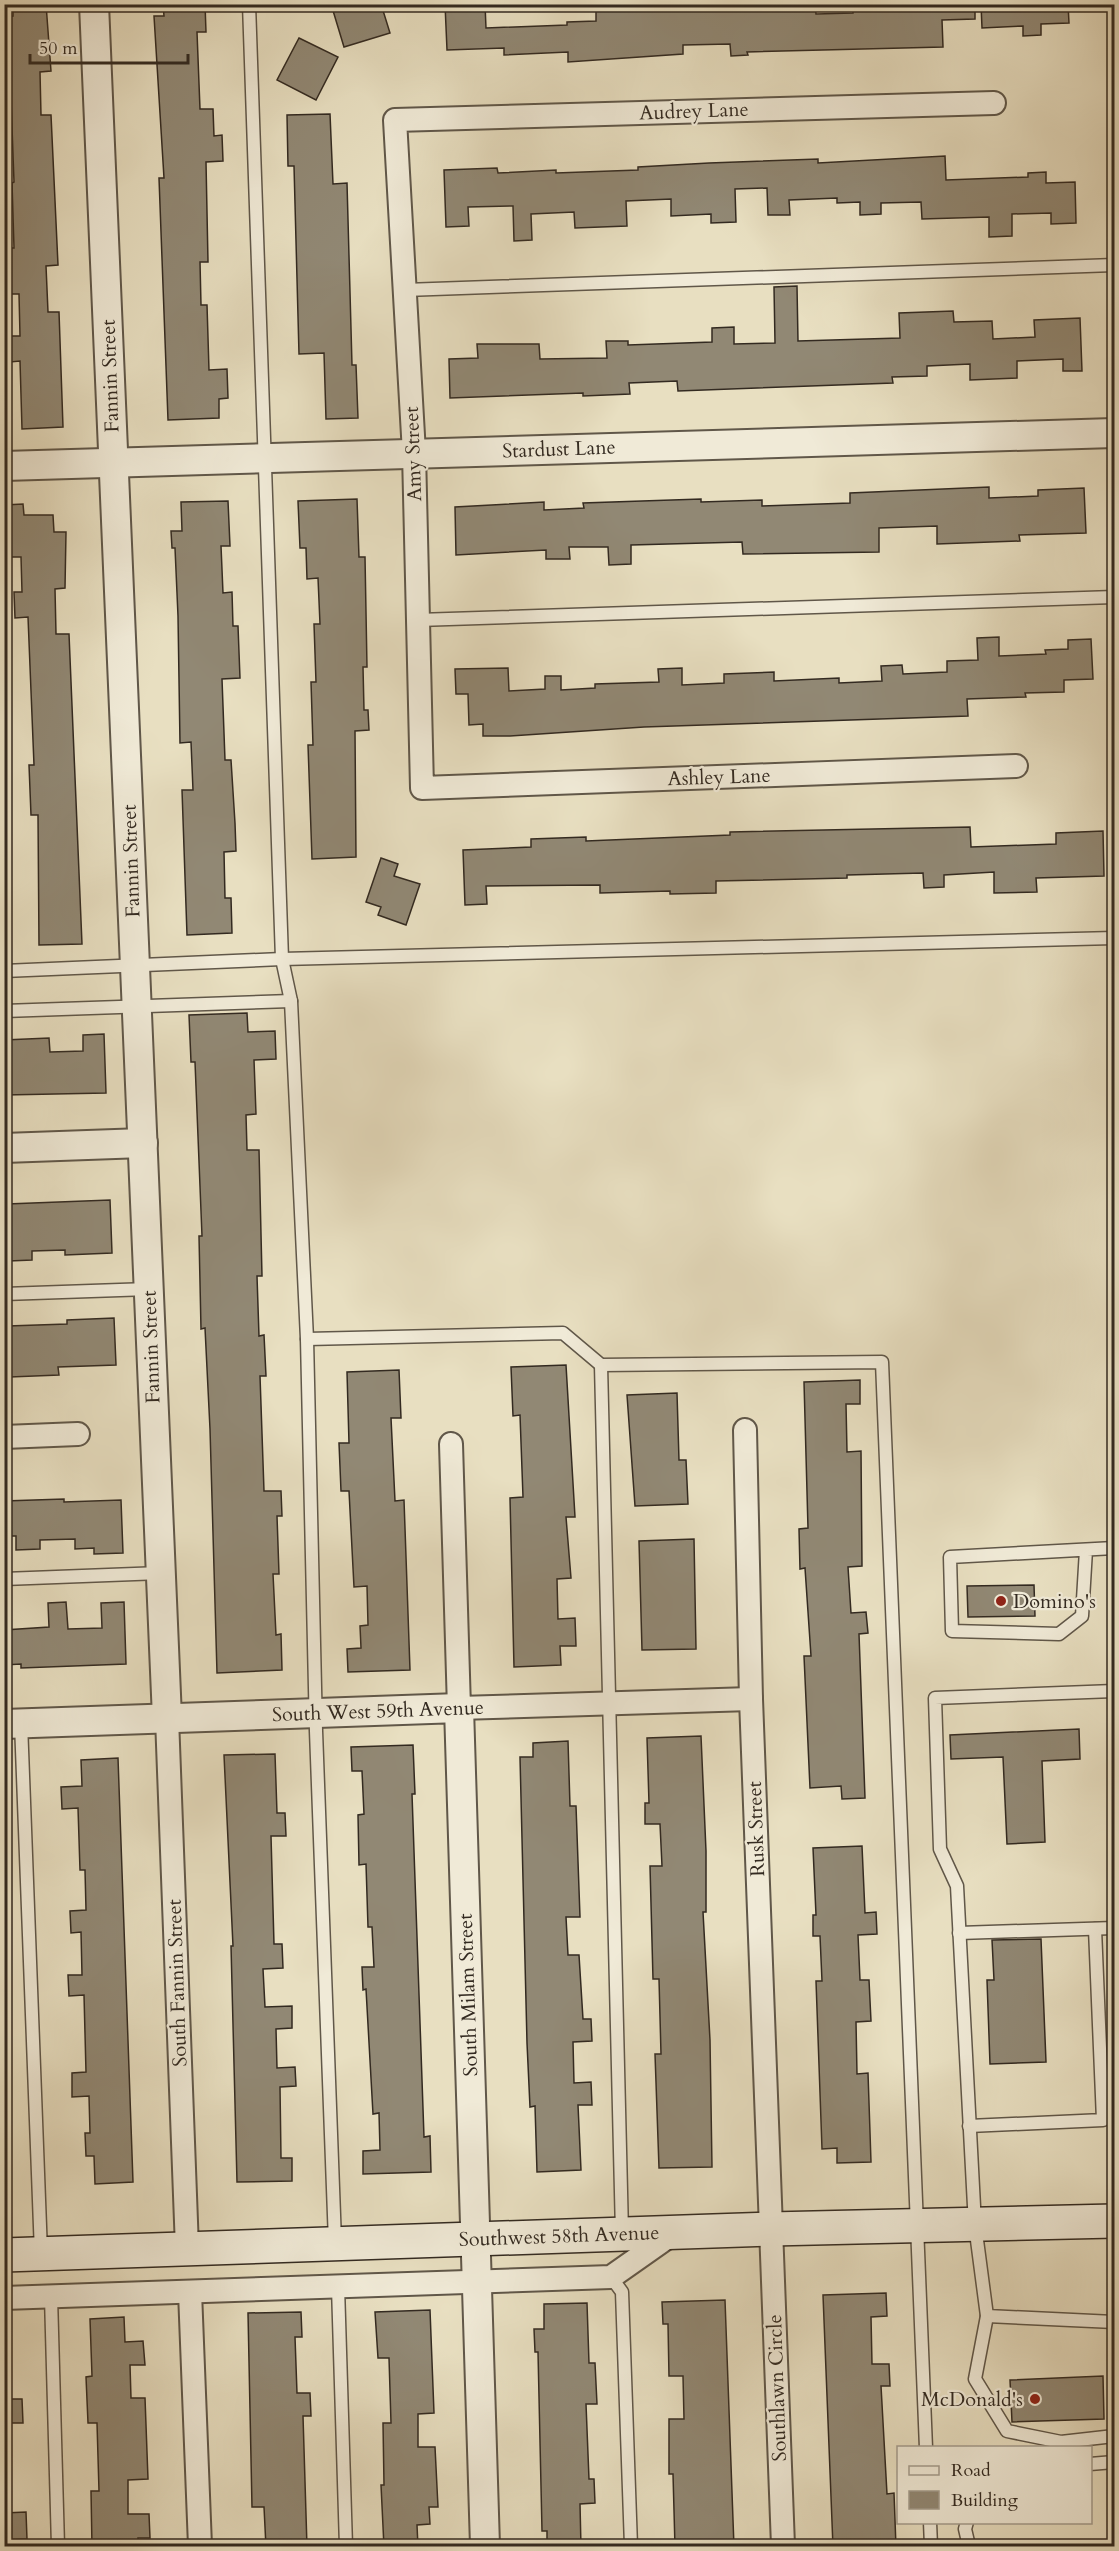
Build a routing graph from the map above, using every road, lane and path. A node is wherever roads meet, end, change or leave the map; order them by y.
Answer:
1 (94, 4) edge
2 (249, 4) edge
3 (994, 103) dead end
4 (395, 120) joint
5 (1114, 265) edge
6 (405, 290) junction
7 (1114, 433) edge
8 (414, 453) junction
9 (263, 458) junction
10 (113, 462) junction
11 (4, 466) edge
12 (1114, 597) edge
13 (418, 620) junction
14 (1016, 766) dead end
15 (422, 788) joint
16 (1114, 938) edge
17 (282, 959) junction
18 (135, 968) junction
19 (4, 971) edge
20 (291, 1001) junction
21 (137, 1007) junction
22 (4, 1011) edge
23 (143, 1143) junction
24 (4, 1148) edge
25 (149, 1289) junction
26 (4, 1294) edge
27 (307, 1339) junction
28 (601, 1365) junction
29 (745, 1430) dead end
30 (78, 1434) dead end
31 (4, 1437) edge
32 (451, 1444) dead end
33 (1114, 1548) edge
34 (1086, 1550) junction
35 (161, 1573) junction
36 (4, 1579) edge
37 (1114, 1691) edge
38 (751, 1699) junction
39 (608, 1703) junction
40 (459, 1708) junction
41 (315, 1713) junction
42 (167, 1718) junction
43 (13, 1724) edge
44 (1114, 1928) edge
45 (1095, 1929) junction
46 (959, 1933) junction
47 (969, 2126) junction
48 (1114, 2221) edge
49 (975, 2225) junction
50 (915, 2226) junction
51 (771, 2229) junction
52 (675, 2232) junction
53 (622, 2234) junction
54 (476, 2239) junction
55 (335, 2243) junction
56 (187, 2248) junction
57 (41, 2253) junction
58 (4, 2254) edge
59 (611, 2277) junction
60 (477, 2282) junction
61 (338, 2287) junction
62 (190, 2292) junction
63 (51, 2297) junction
64 (4, 2298) edge
65 (987, 2316) junction
66 (1114, 2322) edge
67 (1114, 2436) edge
68 (926, 2446) edge
69 (1114, 2462) edge
70 (1092, 2464) edge
71 (930, 2524) edge
72 (967, 2524) edge
73 (58, 2547) edge
74 (200, 2547) edge
75 (346, 2547) edge
76 (485, 2547) edge
77 (631, 2547) edge
78 (783, 2547) edge
79 (931, 2547) edge
80 (969, 2547) edge

1 - 10 street, Fannin Street
2 - 9 lane
3 - 4 street, Audrey Lane
4 - 6 street, Amy Street
5 - 6 lane
6 - 8 street, Amy Street
7 - 8 street, Stardust Lane
8 - 9 street, Stardust Lane
8 - 13 street, Amy Street
9 - 10 street, Stardust Lane
9 - 17 lane
10 - 11 street, Stardust Lane
10 - 18 street, Fannin Street
12 - 13 lane
13 - 15 street, Amy Street
14 - 15 street, Ashley Lane
16 - 17 lane
17 - 18 lane
17 - 20 lane
18 - 19 lane
18 - 21 street, Fannin Street
20 - 21 lane
20 - 27 lane
21 - 22 lane
21 - 23 street, Fannin Street
23 - 24 street
23 - 25 street, Fannin Street
25 - 26 lane
25 - 35 street, Fannin Street
27 - 28 lane
27 - 41 lane
28 - 39 lane
28 - 50 lane
29 - 38 street, Rusk Street
30 - 31 street
32 - 40 street, South Milam Street
33 - 34 lane
34 - 34 lane
35 - 36 lane
35 - 42 street, Fannin Street
37 - 46 lane
38 - 39 street, South West 59th Avenue
38 - 51 street, Rusk Street
39 - 40 street, South West 59th Avenue
39 - 53 lane
40 - 41 street, South West 59th Avenue
40 - 54 street, South Milam Street
41 - 42 street, South West 59th Avenue
41 - 55 lane
42 - 43 street, South West 59th Avenue
42 - 56 street, South Fannin Street
43 - 57 lane
44 - 45 lane
45 - 46 lane
45 - 47 lane
46 - 47 lane
47 - 49 lane
48 - 49 main road, Southwest 58th Avenue
49 - 50 main road, Southwest 58th Avenue
49 - 65 lane
50 - 51 main road, Southwest 58th Avenue
50 - 68 lane
51 - 52 main road, Southwest 58th Avenue
51 - 78 street, Southlawn Circle
52 - 53 main road, Southwest 58th Avenue
52 - 59 street
53 - 54 main road, Southwest 58th Avenue
54 - 55 main road, Southwest 58th Avenue
54 - 60 street, South Milam Street
55 - 56 main road, Southwest 58th Avenue
56 - 57 main road, Southwest 58th Avenue
57 - 58 main road, Southwest 58th Avenue
59 - 60 street
59 - 77 lane
60 - 61 street
60 - 76 street, South Milam Street
61 - 62 street
61 - 75 lane
62 - 63 street
62 - 74 street
63 - 64 street
63 - 73 lane
65 - 66 lane
65 - 67 lane
69 - 70 lane
71 - 79 lane
72 - 80 lane

